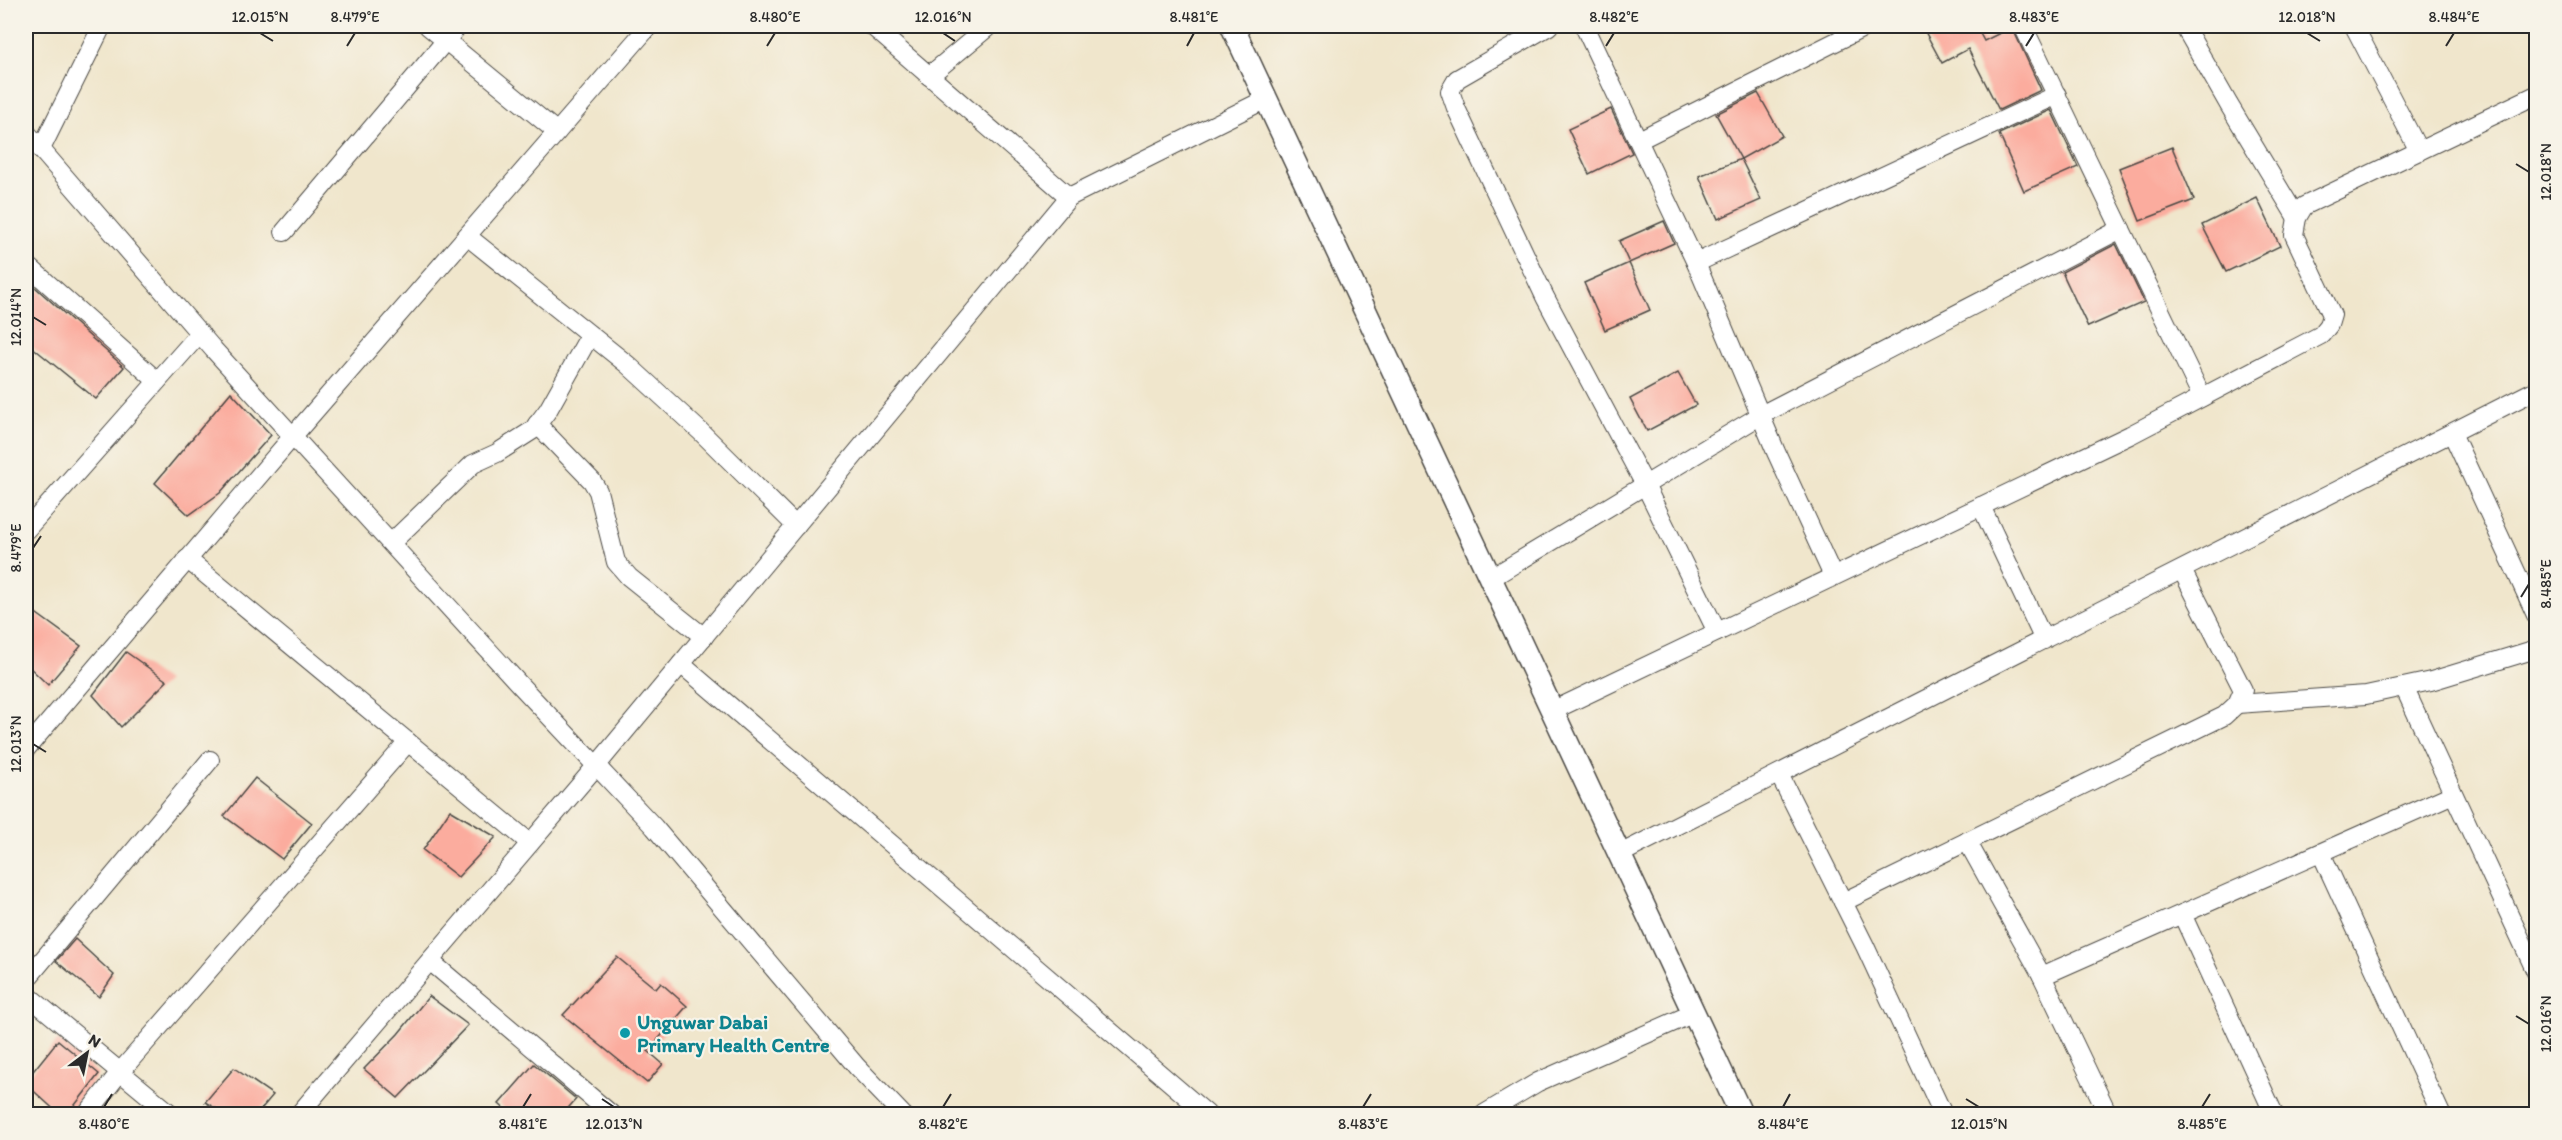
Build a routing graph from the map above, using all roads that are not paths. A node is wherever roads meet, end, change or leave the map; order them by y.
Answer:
1 (102, 26) edge
2 (428, 26) edge
3 (458, 26) edge
4 (649, 26) edge
5 (872, 26) edge
6 (989, 26) edge
7 (1232, 26) edge
8 (1549, 26) edge
9 (1584, 26) edge
10 (1867, 26) edge
11 (2023, 26) edge
12 (2184, 26) edge
13 (2354, 26) edge
14 (446, 40) junction
15 (929, 76) junction
16 (2536, 95) edge
17 (2056, 96) junction
18 (1266, 99) junction
19 (26, 132) edge
20 (557, 132) junction
21 (1639, 140) junction
22 (41, 149) junction
23 (2420, 151) junction
24 (1069, 197) junction
25 (2297, 218) junction
26 (2121, 229) junction
27 (284, 232) dead end
28 (467, 236) junction
29 (1696, 263) junction
30 (26, 264) edge
31 (200, 333) junction
32 (591, 335) junction
33 (158, 381) junction
34 (2536, 390) edge
35 (2202, 397) junction
36 (1761, 415) junction
37 (537, 424) junction
38 (2452, 433) junction
39 (293, 436) junction
40 (1645, 485) junction
41 (1981, 506) junction
42 (796, 526) junction
43 (26, 530) edge
44 (391, 543) junction
45 (187, 559) junction
46 (2182, 570) junction
47 (1833, 576) junction
48 (1491, 579) junction
49 (2532, 592) edge
50 (2536, 615) edge
51 (1717, 632) junction
52 (704, 637) junction
53 (2044, 640) junction
54 (2536, 650) edge
55 (681, 664) junction
56 (2404, 687) junction
57 (2238, 704) junction
58 (1552, 711) junction
59 (408, 742) junction
60 (26, 749) edge
61 (210, 760) dead end
62 (597, 765) junction
63 (1779, 774) junction
64 (2454, 794) junction
65 (1967, 841) junction
66 (530, 843) junction
67 (2321, 853) junction
68 (1620, 854) junction
69 (1843, 902) junction
70 (2182, 914) junction
71 (430, 961) junction
72 (2536, 972) edge
73 (2042, 976) junction
74 (26, 980) edge
75 (26, 994) edge
76 (1694, 1013) junction
77 (120, 1072) junction
78 (87, 1114) edge
79 (171, 1114) edge
80 (299, 1114) edge
81 (610, 1114) edge
82 (902, 1114) edge
83 (1207, 1114) edge
84 (1484, 1114) edge
85 (1741, 1114) edge
86 (1943, 1114) edge
87 (2108, 1114) edge
88 (2274, 1114) edge
89 (2441, 1114) edge

1 - 22 street
2 - 14 street
3 - 14 street
4 - 20 street
5 - 15 street
6 - 15 street
7 - 18 street
8 - 40 street
9 - 21 street
10 - 21 street
11 - 17 street
12 - 25 street
13 - 23 street
14 - 20 street
14 - 27 street
15 - 24 street
16 - 23 street
17 - 26 street
17 - 29 street
18 - 24 street
18 - 48 street
19 - 22 street
20 - 28 street
21 - 29 street
22 - 31 street
23 - 25 street
24 - 42 street
25 - 35 street
26 - 35 street
26 - 36 street
28 - 32 street
28 - 39 street
29 - 36 street
30 - 33 street
31 - 33 street
31 - 39 street
32 - 37 street
32 - 42 street
33 - 43 street
34 - 38 street
35 - 41 street
36 - 40 street
36 - 47 street
37 - 44 street
37 - 52 street
38 - 46 street
38 - 49 street
39 - 44 street
39 - 45 street
40 - 48 street
40 - 51 street
41 - 47 street
41 - 53 street
42 - 52 street
44 - 62 street
45 - 59 street
45 - 60 street
46 - 53 street
46 - 57 street
47 - 51 street
48 - 58 street
49 - 50 street
51 - 58 street
52 - 55 street
53 - 63 street
54 - 56 street
55 - 62 street
55 - 83 street
56 - 57 street
56 - 64 street
57 - 65 street
58 - 68 street
59 - 66 street
59 - 77 street
61 - 74 street
62 - 66 street
62 - 82 street
63 - 68 street
63 - 69 street
64 - 67 street
64 - 72 street
65 - 69 street
65 - 73 street
66 - 71 street
67 - 70 street
67 - 89 street
68 - 76 street
69 - 86 street
70 - 73 street
70 - 88 street
71 - 80 street
71 - 81 street
73 - 87 street
75 - 77 street
76 - 84 street
76 - 85 street
77 - 78 street
77 - 79 street

